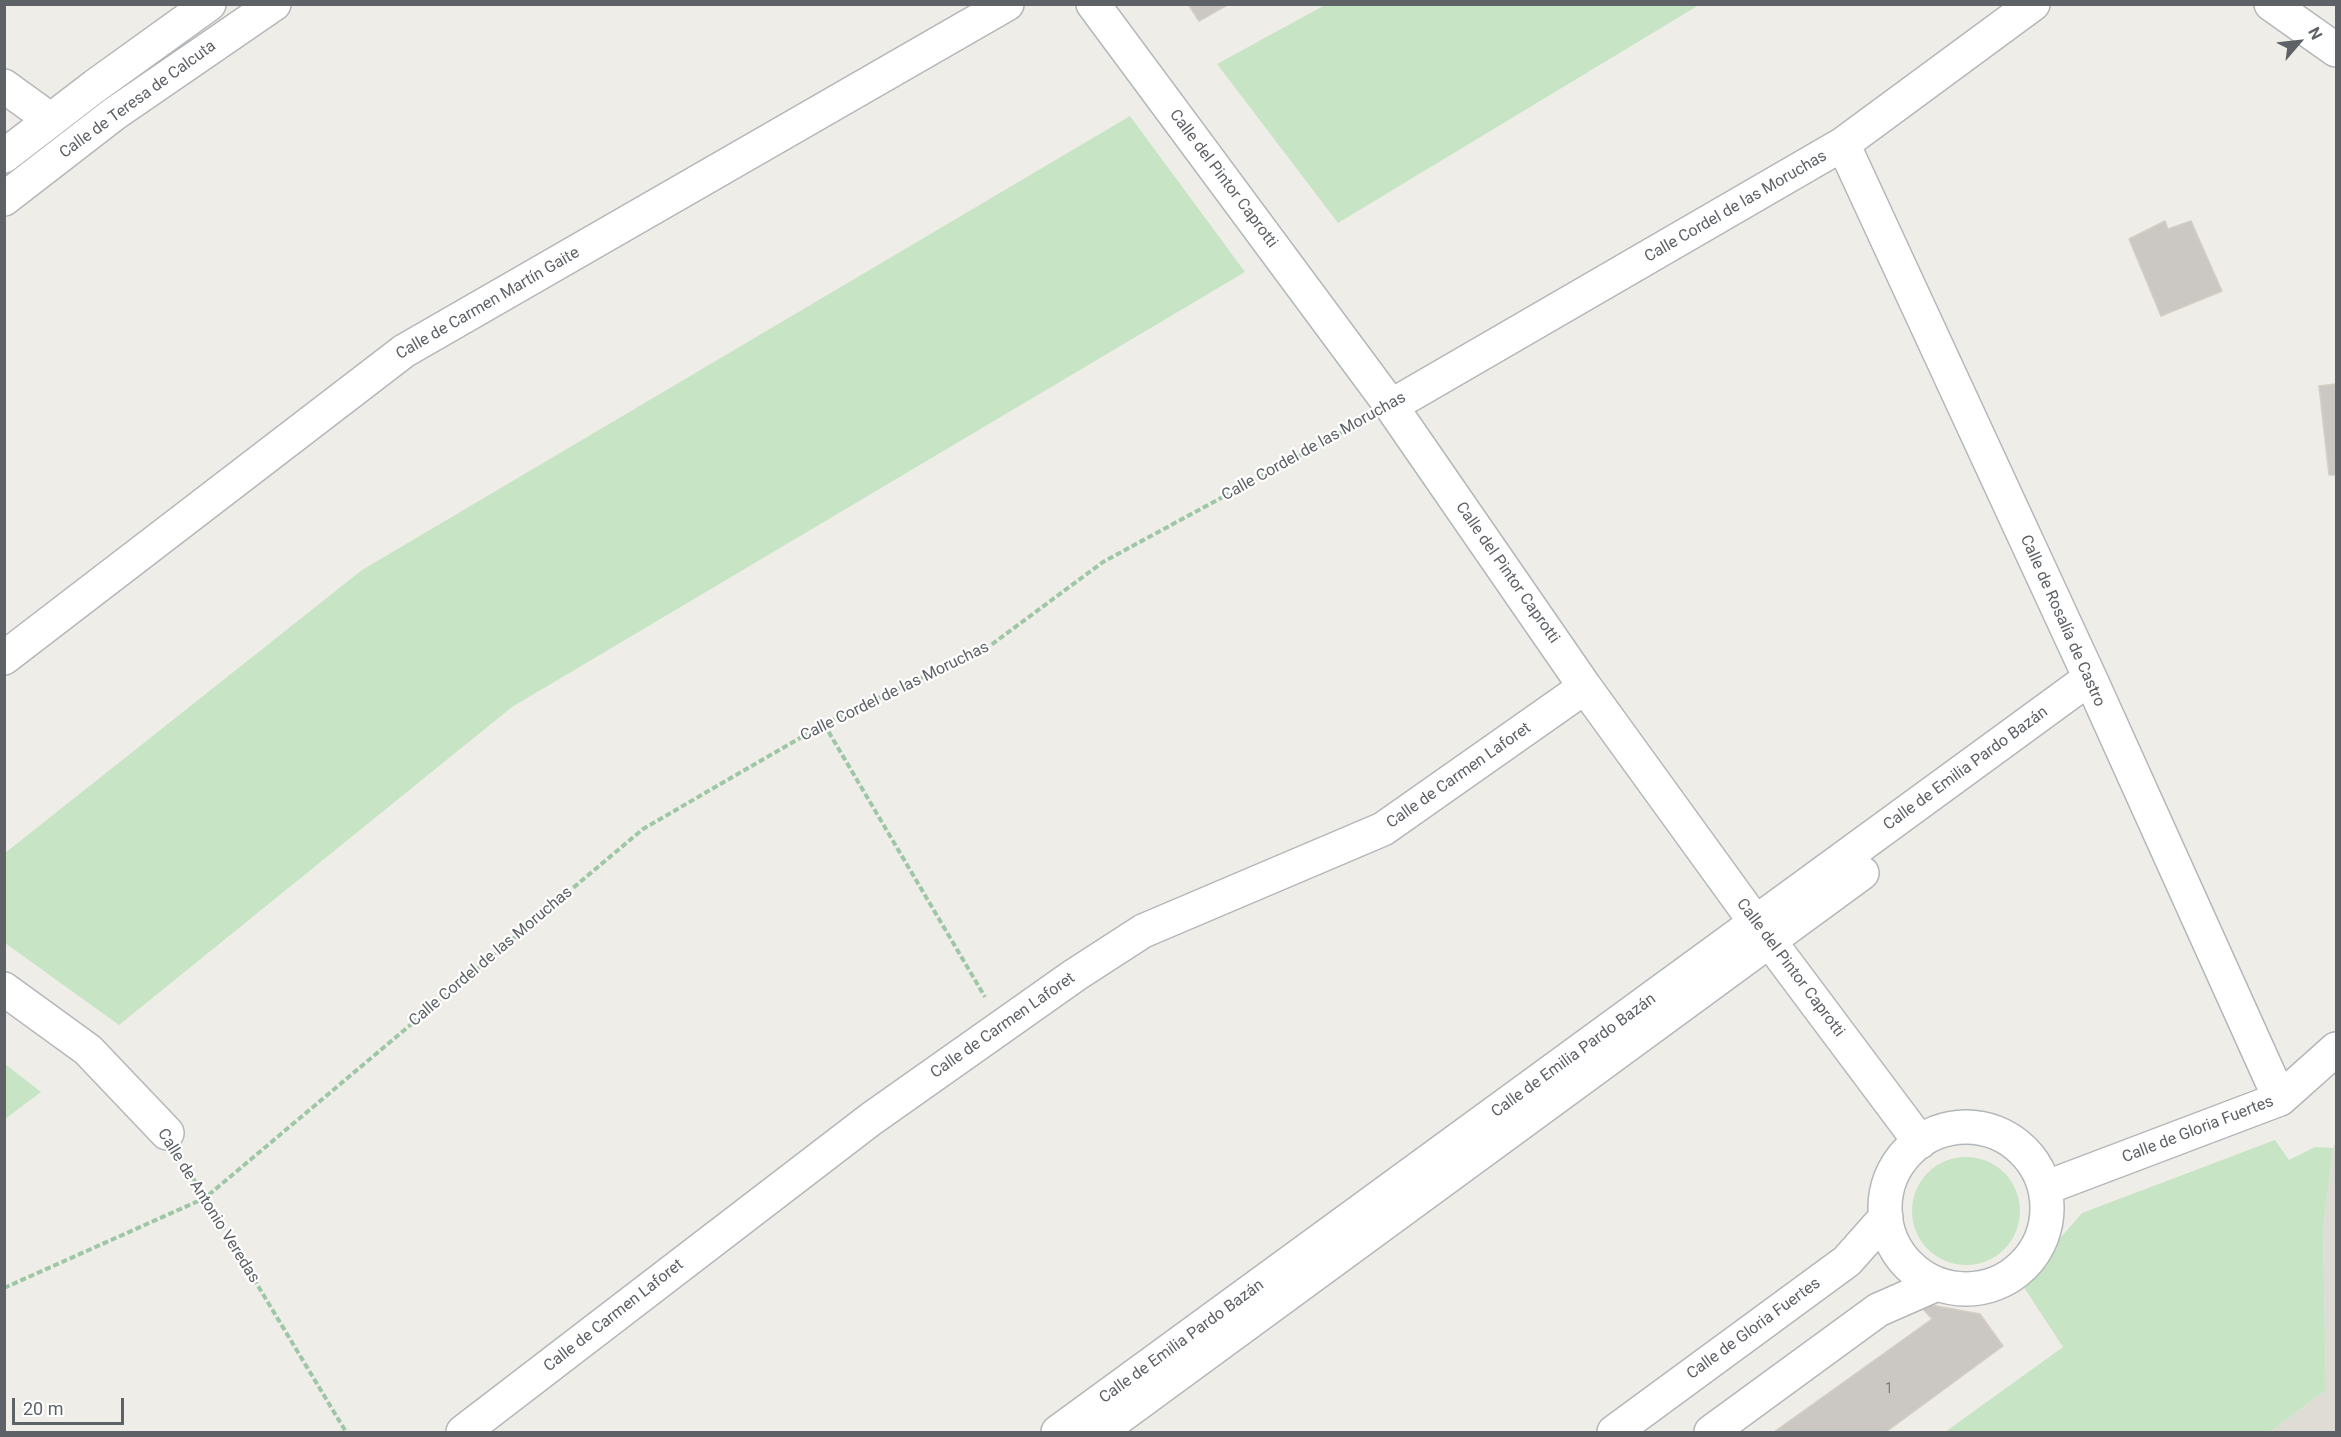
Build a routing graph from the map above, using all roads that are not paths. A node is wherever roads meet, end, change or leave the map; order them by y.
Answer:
1 (209, 4) edge
2 (274, 4) edge
3 (1007, 4) edge
4 (1094, 4) edge
5 (2033, 4) edge
6 (2271, 4) edge
7 (2337, 50) edge
8 (4, 86) edge
9 (51, 120) junction
10 (1843, 144) junction
11 (4, 156) edge
12 (4, 199) edge
13 (1391, 406) junction
14 (4, 658) edge
15 (1585, 687) junction
16 (2093, 687) junction
17 (1763, 932) junction
18 (4, 989) edge
19 (2337, 1049) edge
20 (2280, 1100) junction
21 (167, 1133) road end
22 (1920, 1142) junction
23 (2045, 1188) junction
24 (1886, 1217) junction
25 (1937, 1284) junction
26 (463, 1432) edge
27 (1058, 1432) edge
28 (1099, 1432) edge
29 (1614, 1432) edge
30 (1711, 1432) edge

1 - 9 street
2 - 12 street, Calle de Teresa de Calcuta
3 - 14 street, Calle de Carmen Martín Gaite
4 - 13 street, Calle del Pintor Caprotti
5 - 10 street, Calle Cordel de las Moruchas
6 - 7 street
8 - 9 street
9 - 11 street
10 - 13 street, Calle Cordel de las Moruchas
10 - 16 street, Calle de Rosalía de Castro
13 - 15 street, Calle del Pintor Caprotti
15 - 17 street, Calle del Pintor Caprotti
15 - 26 street, Calle de Carmen Laforet
16 - 17 street, Calle de Emilia Pardo Bazán
16 - 20 street, Calle de Rosalía de Castro
17 - 22 street, Calle del Pintor Caprotti
17 - 27 street, Calle de Emilia Pardo Bazán
17 - 28 street, Calle de Emilia Pardo Bazán
18 - 21 street, Calle de Antonio Veredas
19 - 20 street, Calle de Gloria Fuertes
20 - 23 street, Calle de Gloria Fuertes
22 - 23 street
22 - 24 street
23 - 25 street
24 - 25 street
24 - 29 street, Calle de Gloria Fuertes
25 - 30 street

